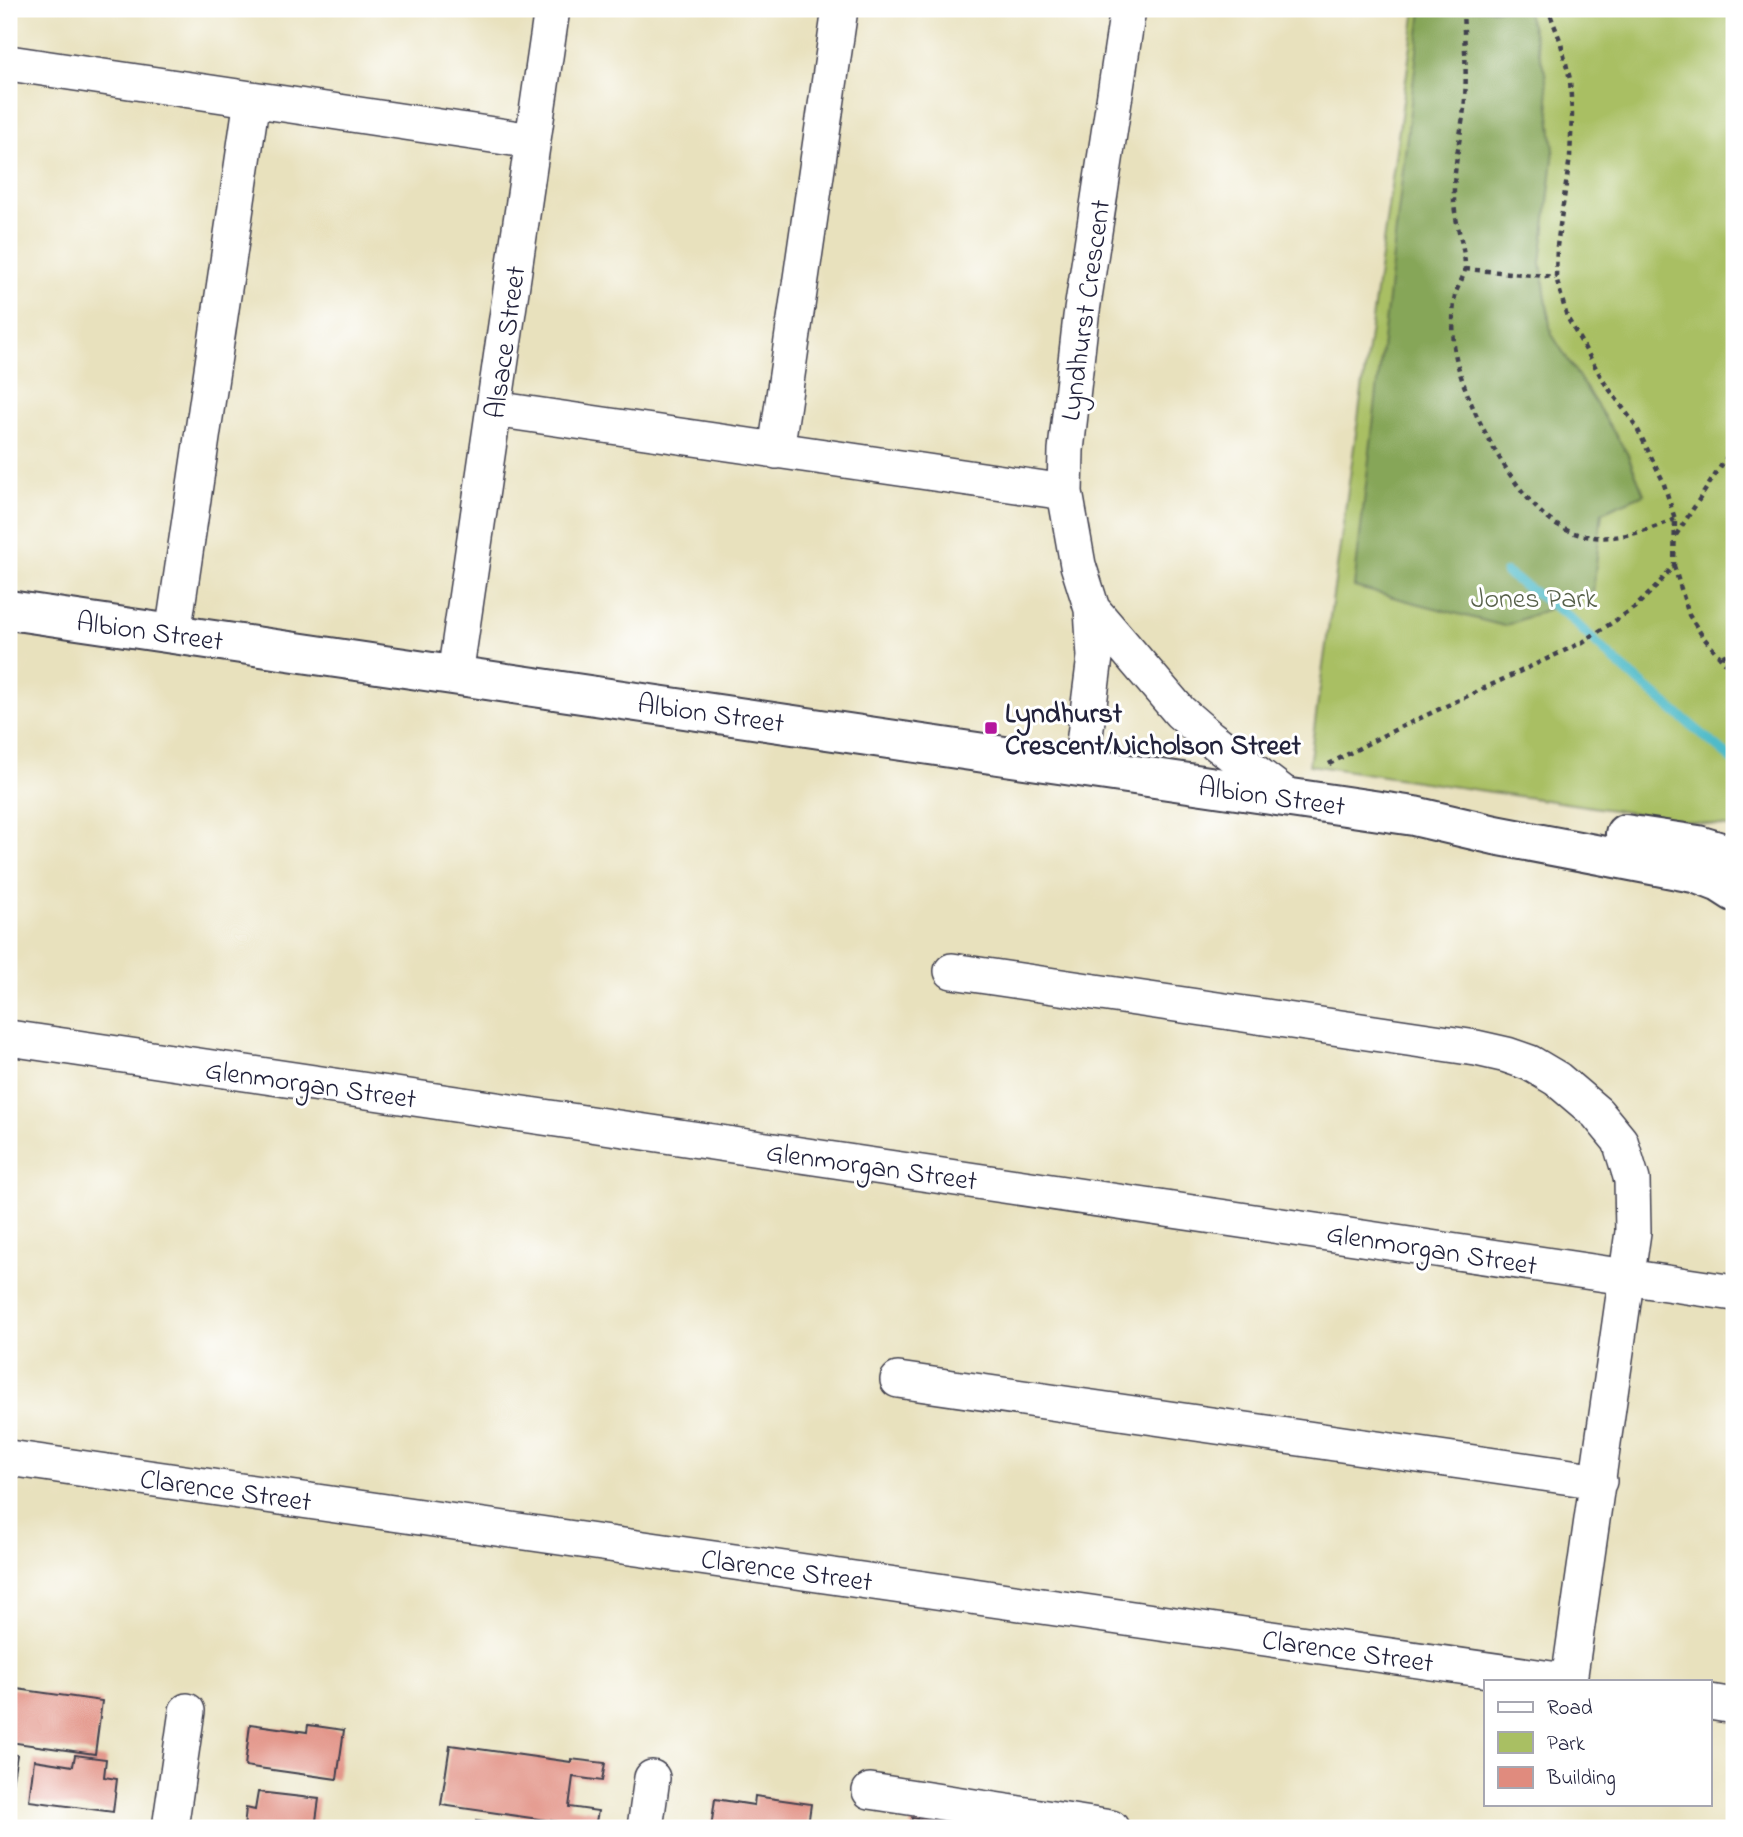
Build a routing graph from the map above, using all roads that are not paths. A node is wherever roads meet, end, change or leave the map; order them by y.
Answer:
1 (552, 9) edge
2 (839, 9) edge
3 (1128, 9) edge
4 (9, 63) edge
5 (252, 99) junction
6 (534, 141) junction
7 (494, 409) junction
8 (776, 451) junction
9 (1065, 492) junction
10 (1092, 609) junction
11 (9, 610) edge
12 (173, 634) junction
13 (455, 675) junction
14 (1082, 766) junction
15 (1289, 798) junction
16 (1414, 816) junction
17 (1734, 856) edge
18 (1734, 892) edge
19 (952, 971) dead end
20 (9, 1038) edge
21 (1627, 1278) junction
22 (1734, 1293) edge
23 (898, 1381) dead end
24 (9, 1458) edge
25 (1599, 1481) junction
26 (1560, 1680) edge
27 (1567, 1680) edge
28 (1712, 1702) edge
29 (1734, 1706) edge
30 (187, 1711) dead end
31 (652, 1778) dead end
32 (870, 1791) dead end
33 (1074, 1825) edge
34 (170, 1828) edge
35 (645, 1828) edge
36 (1111, 1828) edge

1 - 6 street, Alsace Street
2 - 8 street
3 - 9 street, Lyndhurst Crescent
4 - 5 street
5 - 6 street
5 - 12 street
6 - 7 street, Alsace Street
7 - 8 street
7 - 13 street, Alsace Street
8 - 9 street
9 - 10 street, Lyndhurst Crescent
10 - 14 street, Lyndhurst Crescent
10 - 15 street, Lyndhurst Crescent
11 - 12 main road, Albion Street
12 - 13 main road, Albion Street
13 - 14 main road, Albion Street
14 - 15 main road, Albion Street
15 - 16 main road, Albion Street
16 - 17 main road, Albion Street
16 - 18 main road, Albion Street
19 - 21 street
20 - 21 street, Glenmorgan Street
21 - 22 street, Glenmorgan Street
21 - 25 street
23 - 25 street
24 - 26 street, Clarence Street
25 - 27 street
28 - 29 street
30 - 34 street
31 - 35 street
32 - 33 street
33 - 36 street

